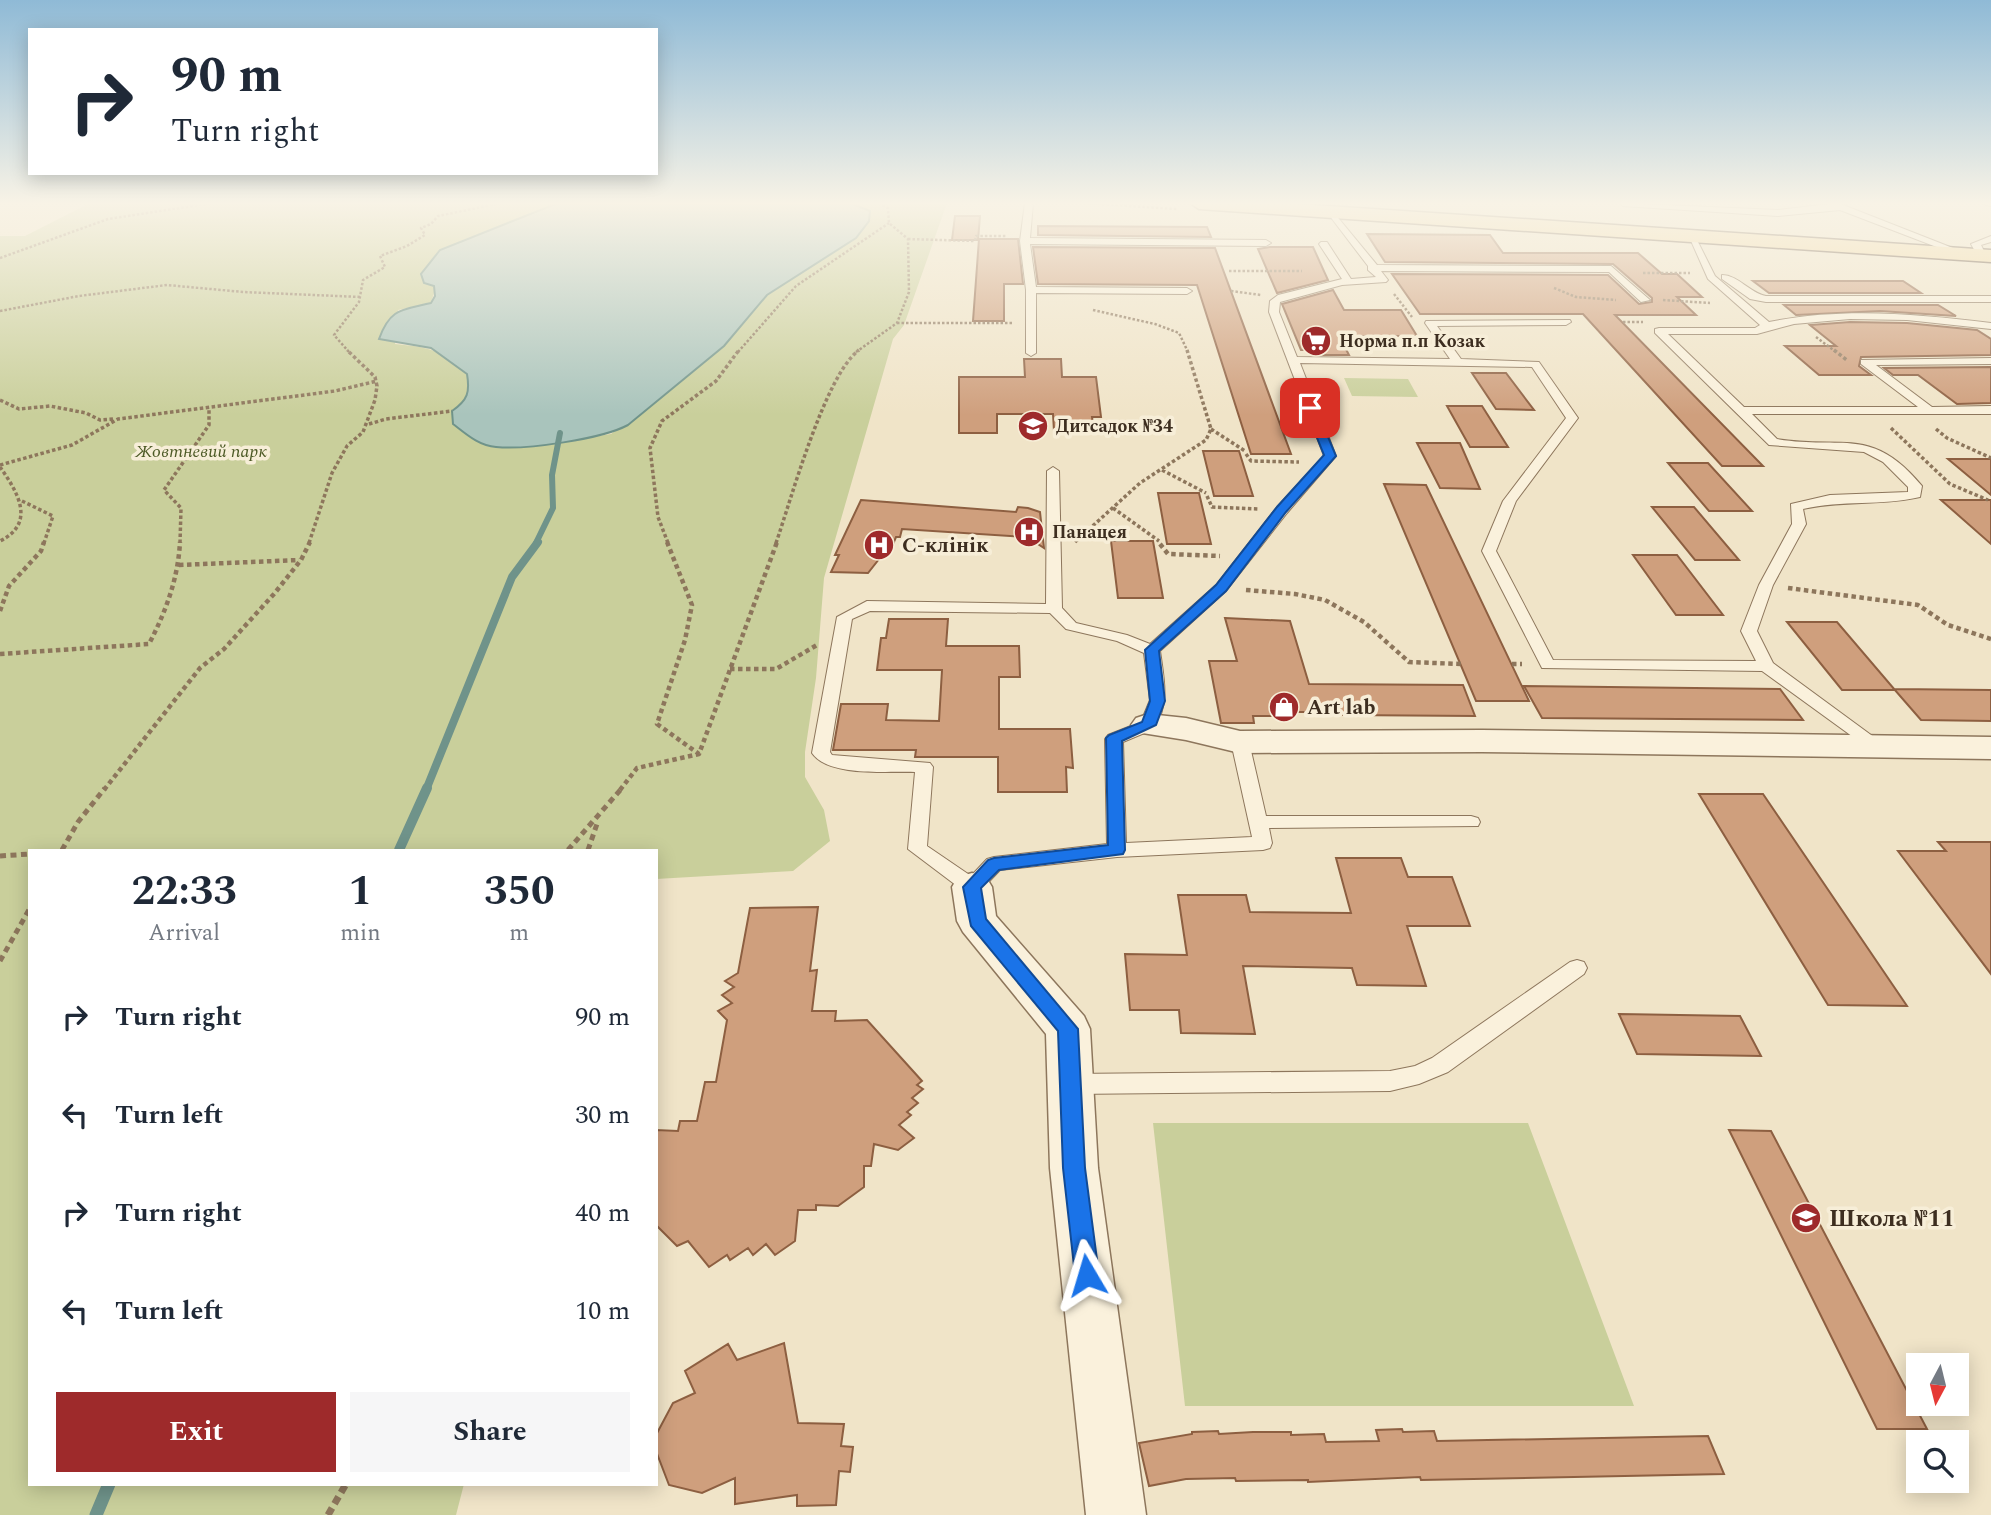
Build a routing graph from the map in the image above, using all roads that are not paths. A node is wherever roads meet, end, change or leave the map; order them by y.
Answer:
1 (1029, 274) edge
2 (1376, 274) edge
3 (1616, 274) edge
4 (1710, 274) edge
5 (1714, 274) edge
6 (1345, 276) joint
7 (1031, 290) junction
8 (1187, 291) dead end
9 (1991, 299) edge
10 (1645, 300) road end
11 (1566, 322) dead end
12 (1767, 326) junction
13 (1991, 326) edge
14 (1031, 353) dead end
15 (1291, 360) junction
16 (1991, 361) edge
17 (1458, 363) junction
18 (1928, 409) junction
19 (1991, 410) edge
20 (1739, 411) junction
21 (1053, 471) dead end
22 (1054, 609) junction
23 (1152, 650) junction
24 (1766, 666) junction
25 (1148, 725) junction
26 (1240, 742) junction
27 (1877, 746) junction
28 (1991, 748) edge
29 (1259, 822) junction
30 (1471, 822) dead end
31 (1117, 850) junction
32 (972, 887) junction
33 (1577, 968) dead end
34 (1070, 1083) junction
35 (1116, 1515) edge

1 - 7 lane
2 - 6 lane
3 - 10 lane
4 - 12 lane
5 - 9 lane
6 - 15 lane
7 - 8 lane
7 - 14 lane
11 - 17 lane
12 - 13 lane
12 - 20 lane
15 - 17 lane
15 - 23 lane
16 - 18 lane
17 - 24 lane
18 - 19 lane
18 - 20 lane
20 - 24 lane
21 - 22 lane
22 - 23 lane
22 - 32 lane
23 - 25 lane
24 - 27 lane
25 - 26 street
25 - 31 lane
26 - 27 street
26 - 29 lane
27 - 28 street
29 - 30 lane
29 - 31 lane
31 - 32 lane
32 - 34 street
33 - 34 lane
34 - 35 street

